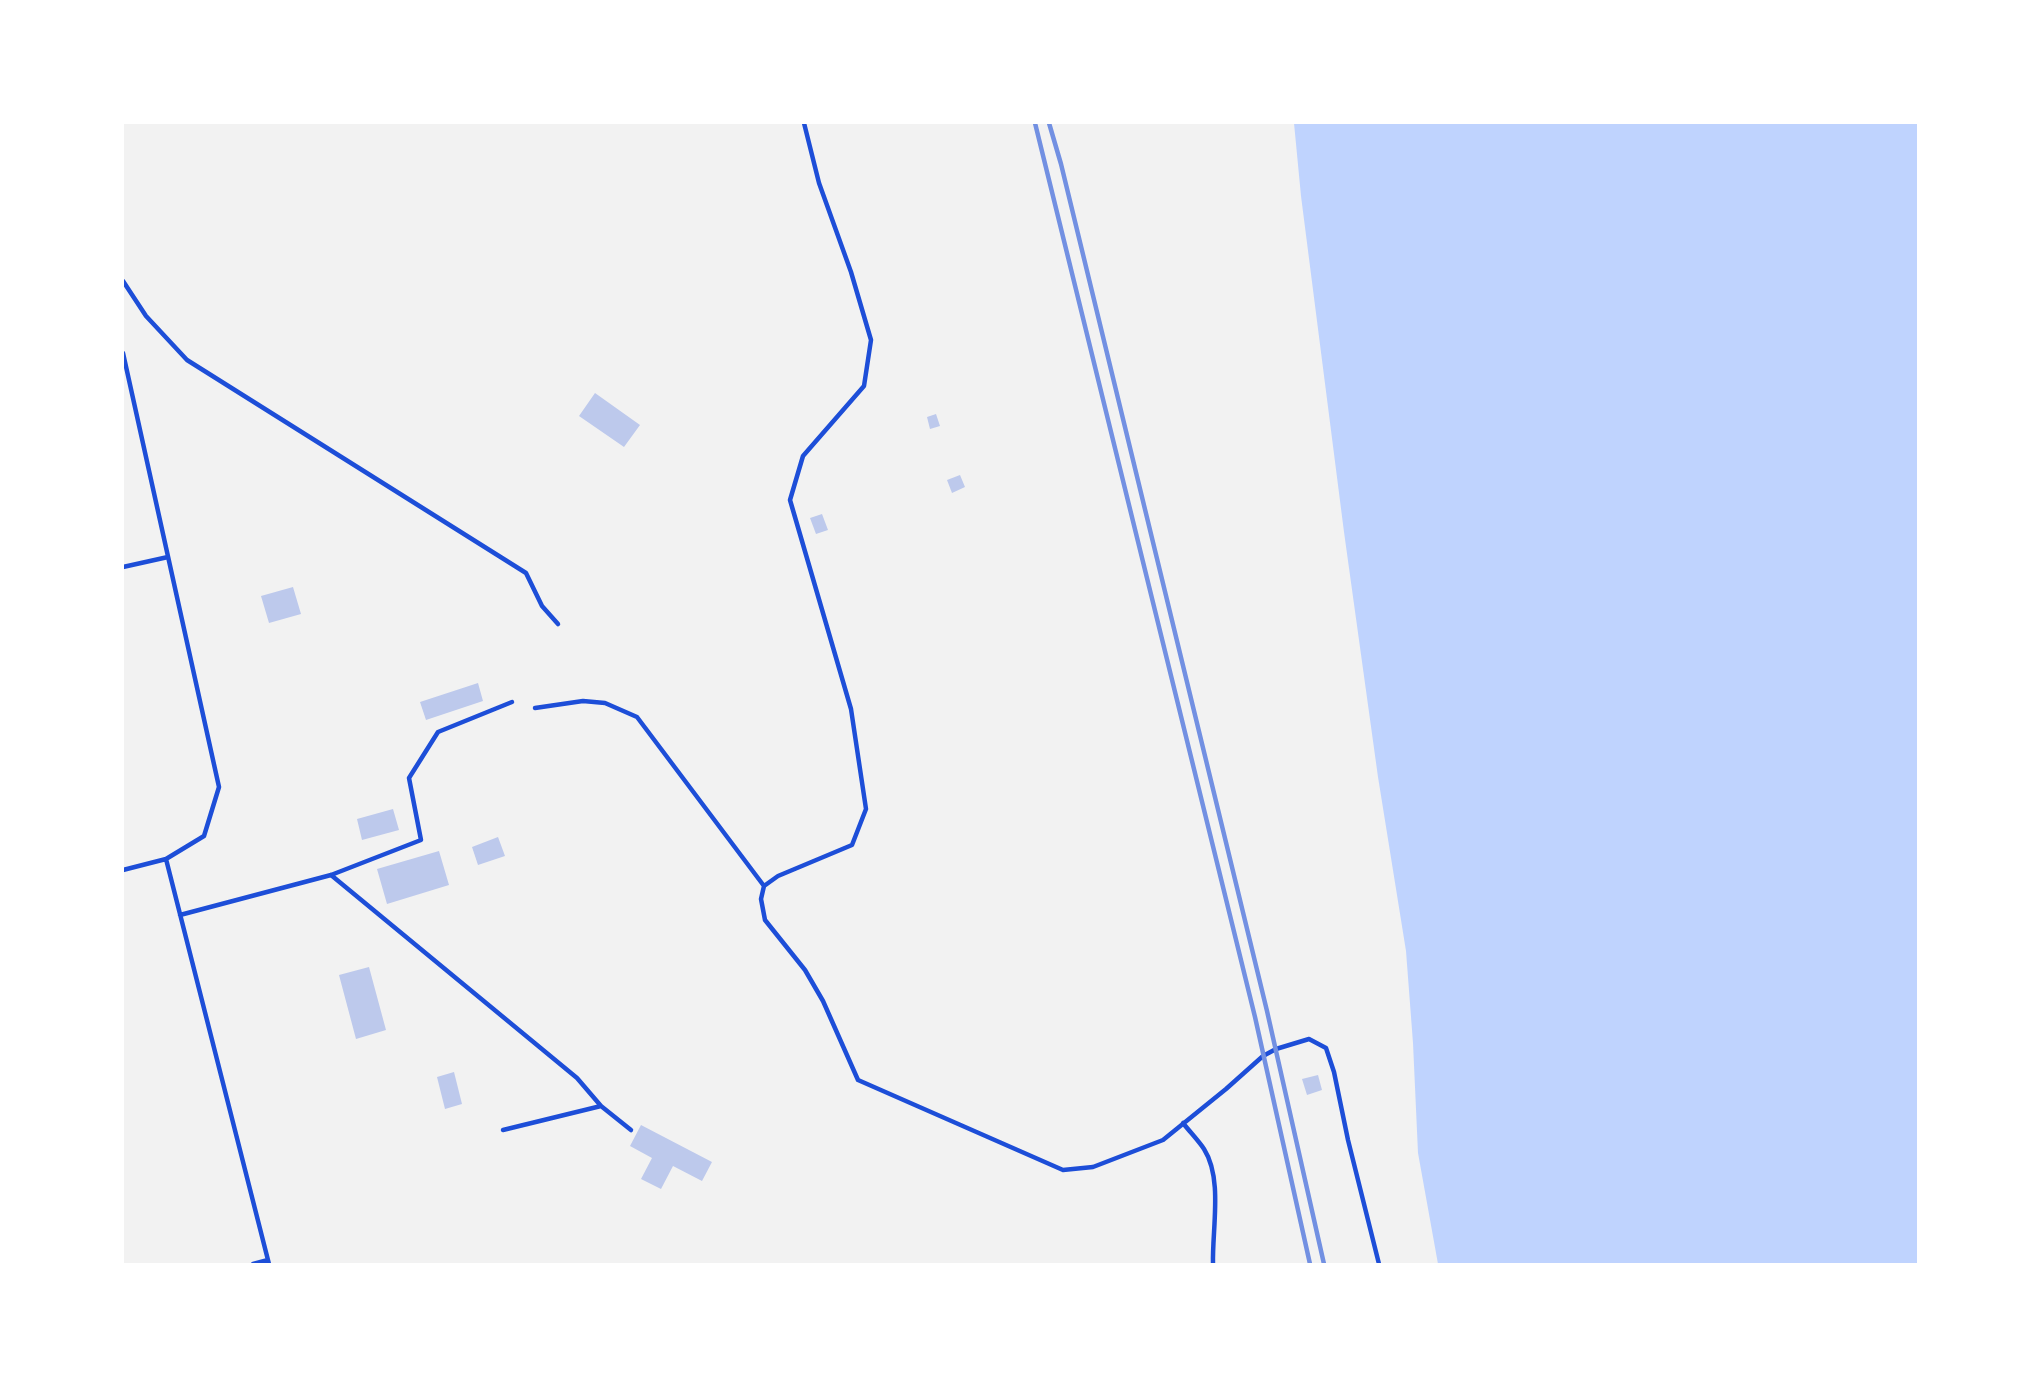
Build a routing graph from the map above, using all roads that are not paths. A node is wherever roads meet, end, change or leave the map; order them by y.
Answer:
1 (804, 123) edge
2 (123, 281) edge
3 (123, 353) edge
4 (168, 557) junction
5 (123, 567) edge
6 (558, 624) dead end
7 (512, 702) dead end
8 (535, 708) dead end
9 (166, 859) junction
10 (123, 870) edge
11 (331, 875) junction
12 (764, 886) junction
13 (180, 915) junction
14 (601, 1106) junction
15 (1183, 1124) junction
16 (503, 1130) dead end
17 (631, 1130) dead end
18 (268, 1262) edge
19 (253, 1264) edge
20 (1212, 1264) edge
21 (1378, 1264) edge

1 - 12 lane
2 - 6 lane
3 - 4 lane
4 - 5 lane
4 - 9 lane
7 - 11 lane
8 - 12 lane
9 - 10 lane
9 - 13 lane
11 - 13 lane
11 - 14 lane
12 - 15 lane
13 - 18 lane
14 - 16 lane
14 - 17 lane
15 - 20 lane
15 - 21 lane
18 - 19 lane

